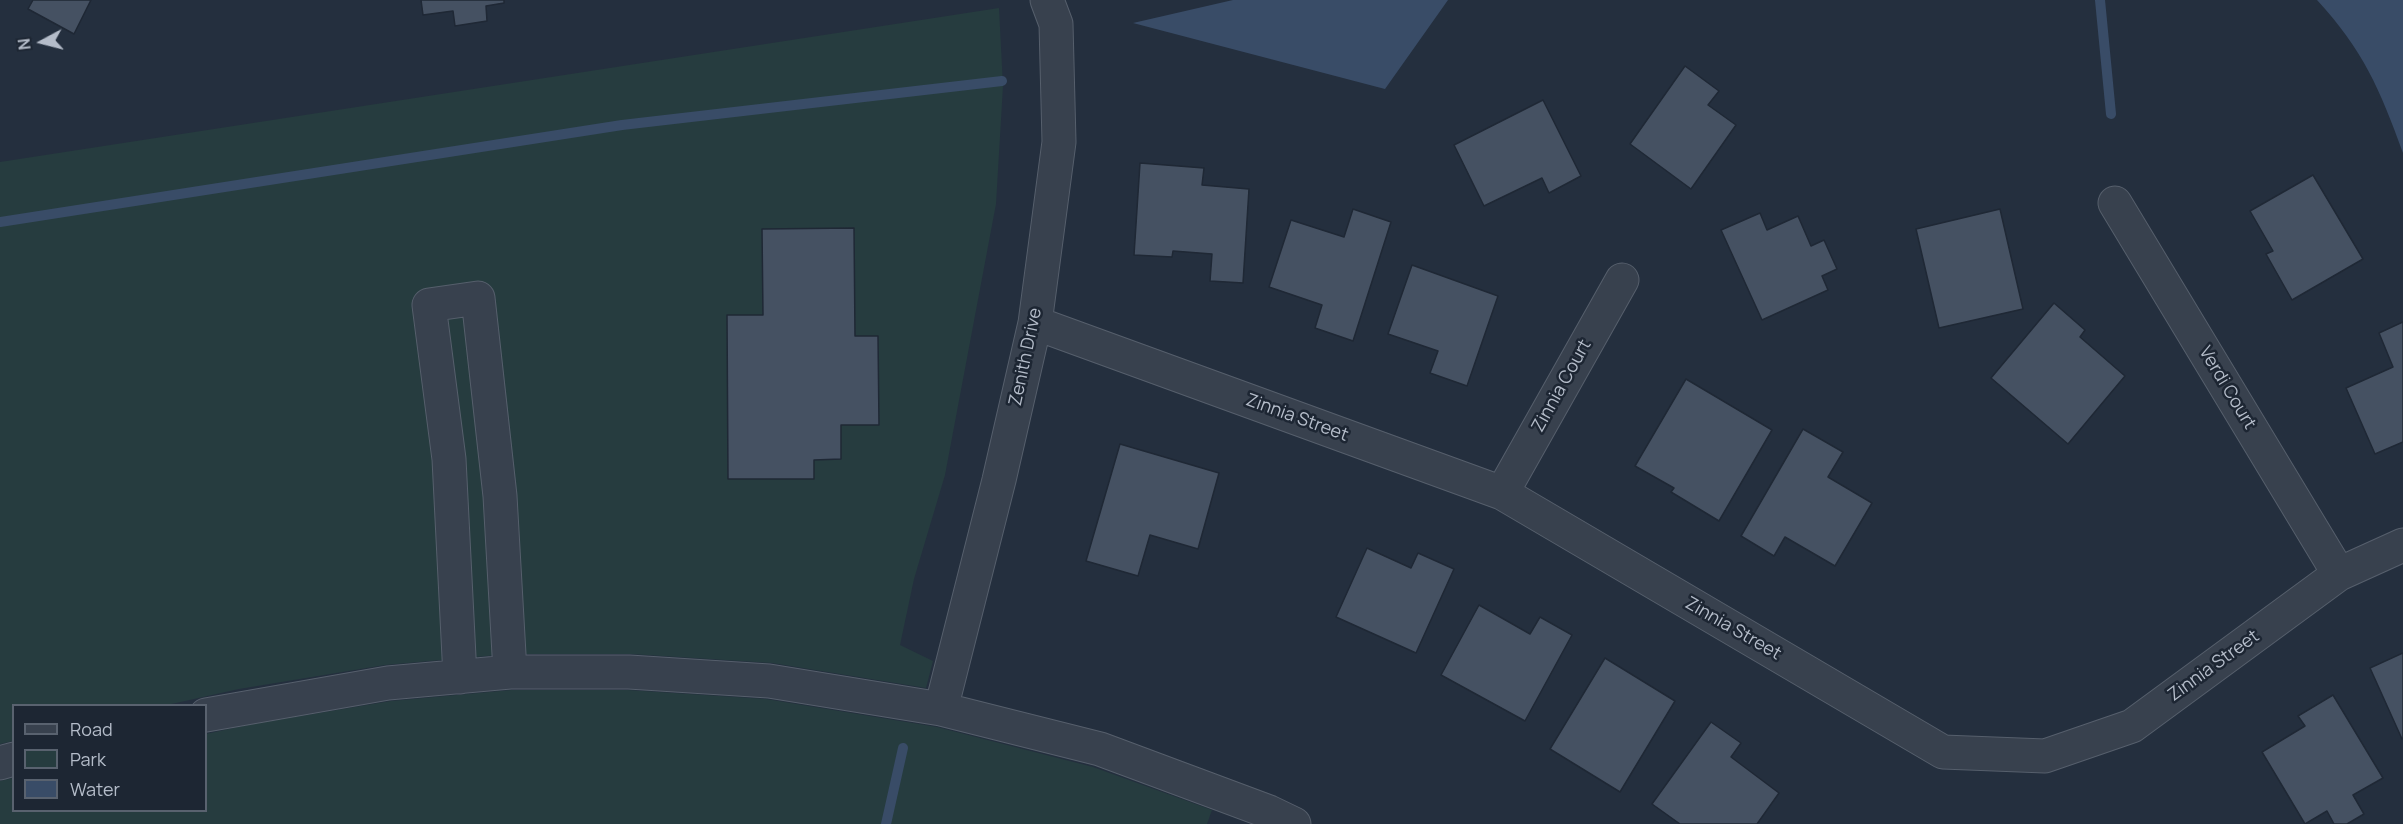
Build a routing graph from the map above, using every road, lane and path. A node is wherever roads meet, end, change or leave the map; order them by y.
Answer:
1 (1047, 0) edge
2 (2115, 203) dead end
3 (1622, 280) dead end
4 (1035, 323) junction
5 (496, 463) junction
6 (449, 468) junction
7 (1502, 493) junction
8 (2403, 545) edge
9 (2339, 574) junction
10 (510, 672) junction
11 (460, 677) junction
12 (941, 709) junction
13 (207, 715) edge
14 (1276, 820) edge

1 - 4 street, Zenith Drive
2 - 9 street, Verdi Court
3 - 7 street, Zinnia Court
4 - 7 street, Zinnia Street
4 - 12 street, Zenith Drive
5 - 6 street
5 - 6 street
5 - 10 street
6 - 11 street
7 - 9 street, Zinnia Street
8 - 9 street, Zinnia Street
10 - 11 street
10 - 12 street
11 - 13 street
12 - 14 street

